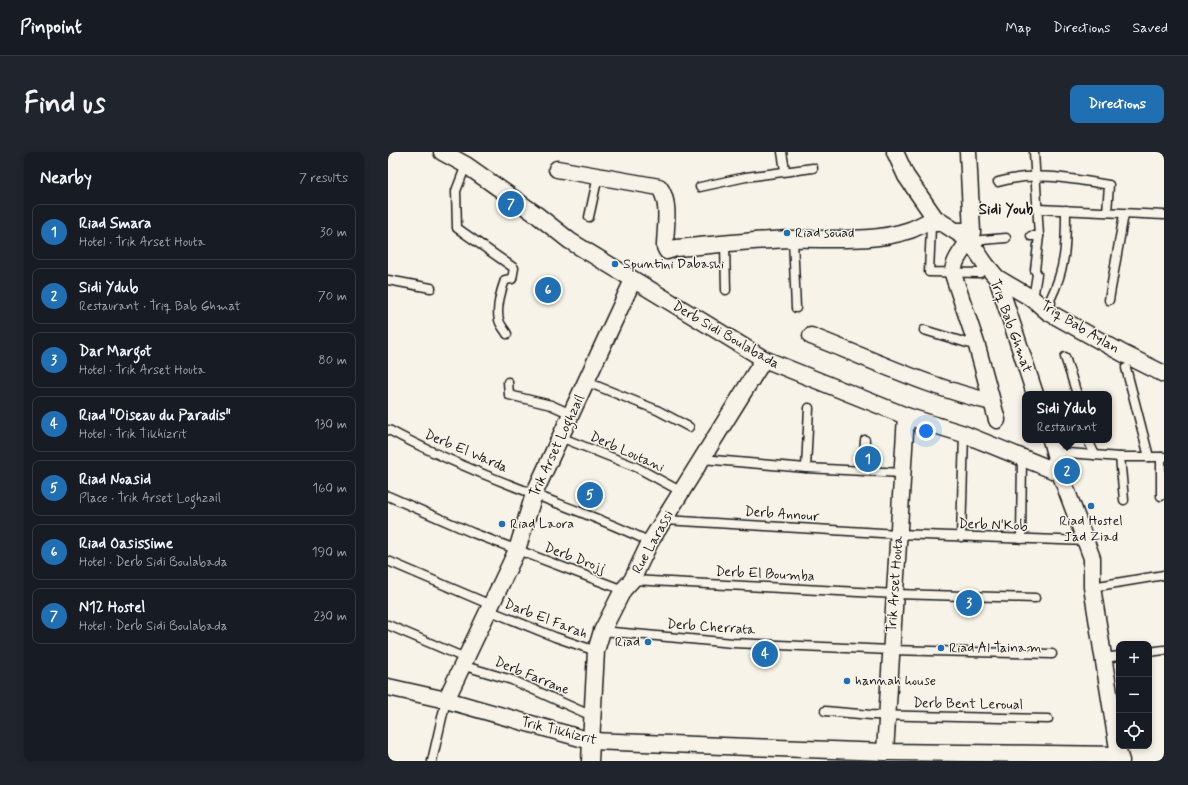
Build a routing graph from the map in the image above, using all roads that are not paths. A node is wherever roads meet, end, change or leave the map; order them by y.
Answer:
1 (442, 152) edge
2 (782, 152) edge
3 (895, 152) edge
4 (968, 152) edge
5 (1034, 152) edge
6 (466, 165) junction
7 (813, 168) dead end
8 (557, 169) dead end
9 (785, 170) junction
10 (598, 176) junction
11 (1036, 177) junction
12 (998, 182) dead end
13 (700, 187) dead end
14 (1038, 208) junction
15 (1066, 210) junction
16 (1107, 212) junction
17 (1124, 214) junction
18 (1164, 215) edge
19 (589, 217) dead end
20 (935, 218) junction
21 (948, 228) junction
22 (972, 236) junction
23 (1031, 236) dead end
24 (1039, 236) junction
25 (1006, 238) dead end
26 (792, 239) junction
27 (725, 244) junction
28 (986, 265) junction
29 (953, 272) junction
30 (997, 278) junction
31 (388, 280) edge
32 (633, 280) junction
33 (431, 288) dead end
34 (726, 290) dead end
35 (1032, 299) junction
36 (1109, 300) dead end
37 (1051, 303) dead end
38 (796, 308) dead end
39 (924, 330) dead end
40 (507, 334) dead end
41 (811, 336) dead end
42 (977, 346) junction
43 (1065, 357) dead end
44 (764, 360) junction
45 (1126, 368) dead end
46 (1164, 374) edge
47 (508, 382) dead end
48 (587, 382) junction
49 (1034, 391) edge
50 (1076, 391) edge
51 (992, 402) junction
52 (809, 408) dead end
53 (571, 414) junction
54 (906, 416) junction
55 (997, 420) dead end
56 (689, 427) dead end
57 (389, 430) edge
58 (964, 434) junction
59 (560, 437) junction
60 (865, 440) dead end
61 (1089, 443) edge
62 (1053, 446) edge
63 (1095, 455) junction
64 (1022, 456) junction
65 (1120, 457) junction
66 (1149, 457) junction
67 (1162, 457) edge
68 (702, 460) junction
69 (806, 468) junction
70 (863, 470) junction
71 (1060, 472) junction
72 (903, 473) junction
73 (682, 492) junction
74 (534, 494) junction
75 (388, 496) edge
76 (1161, 496) dead end
77 (1124, 500) dead end
78 (665, 520) junction
79 (898, 534) junction
80 (961, 537) junction
81 (1021, 539) junction
82 (1087, 541) junction
83 (650, 542) junction
84 (517, 550) junction
85 (388, 561) edge
86 (1164, 575) edge
87 (628, 585) junction
88 (1092, 587) junction
89 (896, 594) junction
90 (1035, 598) dead end
91 (490, 607) junction
92 (388, 625) edge
93 (602, 631) junction
94 (890, 650) junction
95 (1164, 650) edge
96 (596, 651) junction
97 (1152, 652) edge
98 (1052, 654) dead end
99 (1112, 657) edge
100 (463, 661) junction
101 (388, 687) edge
102 (446, 700) junction
103 (825, 711) dead end
104 (592, 716) junction
105 (888, 716) junction
106 (1048, 719) dead end
107 (590, 741) junction
108 (885, 752) junction
109 (1120, 758) edge
110 (432, 761) edge
111 (590, 761) edge

1 - 6 street, Derb Sidi Boulabada
2 - 9 lane
3 - 20 street
4 - 22 street
5 - 11 lane
6 - 32 street, Derb Sidi Boulabada
6 - 40 lane
7 - 9 lane
8 - 10 street
9 - 13 lane
10 - 19 lane
10 - 27 street
11 - 12 lane
11 - 14 lane
11 - 16 lane
14 - 15 lane
14 - 24 lane
15 - 16 lane
15 - 37 lane
16 - 17 lane
17 - 18 lane
17 - 36 lane
20 - 21 street
20 - 26 street
21 - 22 street
21 - 29 lane
22 - 25 lane
22 - 28 street, Triq Bab Ghmat
22 - 29 street
23 - 24 lane
24 - 35 lane
26 - 27 street
26 - 38 lane
27 - 34 lane
28 - 29 lane
28 - 30 street, Triq Bab Ghmat
29 - 42 street
30 - 35 street, Triq Bab Aylan
30 - 49 street, Triq Bab Ghmat
31 - 33 lane
32 - 44 street, Derb Sidi Boulabada
32 - 48 street, Trik Arset Loghzail
35 - 46 street, Triq Bab Aylan
39 - 42 lane
41 - 51 street
42 - 51 street
43 - 50 lane
44 - 54 street, Derb Sidi Boulabada
44 - 68 street, Rue Larassi
45 - 66 lane
47 - 53 lane
48 - 53 street, Trik Arset Loghzail
48 - 56 lane
51 - 55 street
52 - 69 lane
53 - 59 street, Trik Arset Loghzail
54 - 58 street, Derb Sidi Boulabada
54 - 72 street, Trik Arset Houta
57 - 74 lane, Derb El Warda
58 - 64 street, Derb Sidi Boulabada
58 - 80 lane
59 - 73 lane, Derb Loutani
59 - 74 street, Trik Arset Loghzail
60 - 70 lane
61 - 63 lane
62 - 63 lane
62 - 71 street
63 - 65 lane
64 - 71 street, Derb Sidi Boulabada
64 - 81 lane
65 - 66 lane
65 - 77 lane
66 - 67 lane
67 - 76 lane
68 - 69 lane
68 - 73 street, Rue Larassi
69 - 70 lane
70 - 72 lane
71 - 82 street
72 - 79 street, Trik Arset Houta
73 - 78 street, Rue Larassi
74 - 83 lane, Derb El Warda
74 - 84 street, Trik Arset Loghzail
75 - 84 lane, Derb Drojj
78 - 79 lane, Derb Annour
78 - 83 street, Rue Larassi
79 - 80 lane, Derb N'Kob
79 - 89 street, Trik Arset Houta
80 - 81 lane, Derb N'Kob
81 - 82 lane, Derb N'Kob
82 - 88 street
83 - 87 street, Rue Larassi
84 - 87 lane, Derb Drojj
84 - 91 street, Trik Arset Loghzail
85 - 91 lane, Darb El Farah
86 - 88 lane
87 - 89 lane, Derb El Boumba
87 - 93 street, Rue Larassi
88 - 99 street
89 - 90 lane, Derb El Boumba
89 - 94 street, Trik Arset Houta
91 - 96 lane, Darb El Farah
91 - 100 street, Trik Arset Loghzail
92 - 100 lane, Derb Farrane
93 - 94 lane, Derb Cherrata
93 - 96 street, Rue Larassi
94 - 98 lane, Derb Cherrata
94 - 105 street, Trik Arset Houta
95 - 97 lane
96 - 104 street, Rue Larassi
99 - 109 street
100 - 102 street, Trik Arset Loghzail
100 - 104 lane, Derb Farrane
101 - 102 street, Trik Tikhizrit
102 - 107 street, Trik Tikhizrit
102 - 110 lane
103 - 105 lane, Derb Bent Leroual
104 - 107 street, Rue Larassi
105 - 106 lane, Derb Bent Leroual
105 - 108 street, Trik Arset Houta
107 - 108 street, Trik Tikhizrit
107 - 111 street, Rue Larassi
108 - 109 street, Trik Tikhizrit

